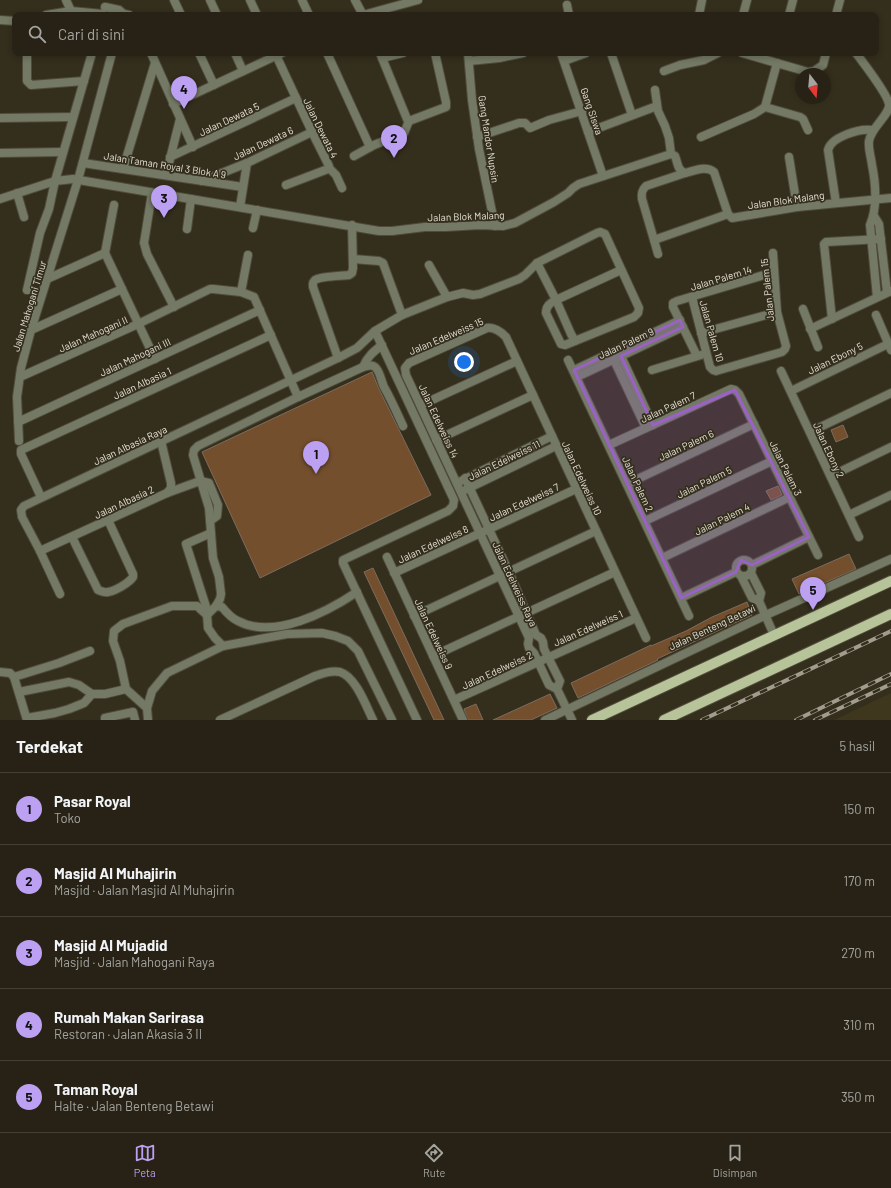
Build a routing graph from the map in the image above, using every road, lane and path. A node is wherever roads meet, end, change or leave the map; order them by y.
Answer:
1 (66, 0) edge
2 (174, 0) edge
3 (210, 0) edge
4 (250, 0) edge
5 (302, 0) edge
6 (355, 0) edge
7 (418, 0) edge
8 (747, 0) edge
9 (793, 0) edge
10 (840, 0) edge
11 (699, 1) edge
12 (567, 6) dead end
13 (105, 7) edge
14 (71, 11) junction
15 (65, 12) edge
16 (118, 12) edge
17 (180, 12) edge
18 (216, 12) edge
19 (256, 12) edge
20 (308, 12) edge
21 (361, 12) edge
22 (374, 12) edge
23 (568, 12) edge
24 (698, 12) edge
25 (744, 12) edge
26 (790, 12) edge
27 (837, 12) edge
28 (0, 20) edge
29 (12, 21) edge
30 (27, 56) edge
31 (91, 56) edge
32 (111, 56) edge
33 (152, 56) edge
34 (200, 56) edge
35 (236, 56) edge
36 (274, 56) edge
37 (279, 56) edge
38 (328, 56) edge
39 (381, 56) edge
40 (436, 56) edge
41 (509, 56) edge
42 (612, 56) edge
43 (712, 56) edge
44 (752, 56) edge
45 (825, 56) edge
46 (858, 56) edge
47 (468, 57) edge
48 (563, 57) edge
49 (155, 63) junction
50 (777, 63) junction
51 (243, 71) junction
52 (664, 71) dead end
53 (84, 81) junction
54 (214, 84) junction
55 (654, 90) dead end
56 (296, 98) junction
57 (173, 104) junction
58 (657, 106) junction
59 (765, 107) junction
60 (582, 111) junction
61 (632, 115) junction
62 (74, 117) junction
63 (0, 118) edge
64 (180, 119) junction
65 (408, 120) junction
66 (808, 130) dead end
67 (872, 130) junction
68 (312, 132) junction
69 (588, 132) junction
70 (477, 137) junction
71 (701, 137) dead end
72 (193, 146) junction
73 (370, 147) junction
74 (63, 152) junction
75 (0, 153) edge
76 (671, 154) junction
77 (354, 156) dead end
78 (170, 157) junction
79 (789, 157) dead end
80 (83, 163) junction
81 (247, 163) junction
82 (329, 168) junction
83 (124, 169) junction
84 (685, 173) junction
85 (166, 175) junction
86 (604, 176) junction
87 (58, 180) junction
88 (76, 180) junction
89 (201, 181) junction
90 (286, 185) dead end
91 (243, 188) junction
92 (342, 188) dead end
93 (152, 192) junction
94 (17, 193) junction
95 (891, 198) edge
96 (0, 199) edge
97 (191, 199) junction
98 (875, 201) junction
99 (836, 203) junction
100 (114, 206) dead end
101 (240, 207) junction
102 (797, 207) junction
103 (257, 210) junction
104 (728, 214) junction
105 (874, 216) junction
106 (24, 217) dead end
107 (352, 225) junction
108 (495, 226) junction
109 (253, 228) dead end
110 (187, 229) dead end
111 (654, 240) junction
112 (891, 242) edge
113 (872, 243) junction
114 (882, 243) junction
115 (105, 253) junction
116 (772, 253) dead end
117 (658, 254) dead end
118 (248, 255) dead end
119 (353, 259) junction
120 (537, 263) junction
121 (429, 264) dead end
122 (621, 270) junction
123 (774, 272) junction
124 (47, 279) junction
125 (122, 289) junction
126 (27, 290) dead end
127 (889, 292) edge
128 (244, 293) junction
129 (447, 297) junction
130 (692, 297) junction
131 (877, 297) junction
132 (556, 300) junction
133 (174, 307) junction
134 (803, 309) dead end
135 (260, 310) junction
136 (777, 312) junction
137 (402, 315) junction
138 (876, 315) dead end
139 (832, 318) junction
140 (138, 324) junction
141 (681, 324) junction
142 (810, 329) junction
143 (31, 330) junction
144 (497, 330) joint
145 (375, 331) junction
146 (701, 333) junction
147 (271, 335) junction
148 (575, 341) junction
149 (382, 345) junction
150 (818, 346) dead end
151 (890, 347) edge
152 (706, 353) junction
153 (697, 356) junction
154 (338, 358) junction
155 (617, 358) junction
156 (155, 359) junction
157 (568, 360) dead end
158 (517, 361) junction
159 (363, 367) junction
160 (405, 368) joint
161 (652, 370) dead end
162 (713, 370) joint
163 (781, 371) dead end
164 (575, 374) junction
165 (20, 377) junction
166 (291, 380) junction
167 (735, 390) joint
168 (791, 391) junction
169 (533, 395) junction
170 (891, 395) edge
171 (298, 397) junction
172 (421, 405) junction
173 (18, 422) junction
174 (754, 424) junction
175 (403, 426) dead end
176 (649, 427) junction
177 (810, 432) junction
178 (552, 436) junction
179 (436, 440) junction
180 (19, 441) dead end
181 (161, 441) junction
182 (556, 446) junction
183 (609, 446) junction
184 (891, 447) edge
185 (772, 461) junction
186 (831, 476) junction
187 (465, 478) junction
188 (200, 481) junction
189 (456, 483) junction
190 (627, 484) junction
191 (470, 488) junction
192 (576, 489) junction
193 (891, 489) edge
194 (461, 492) junction
195 (167, 493) junction
196 (891, 496) edge
197 (41, 497) junction
198 (790, 497) junction
199 (849, 516) junction
200 (108, 520) junction
201 (645, 521) junction
202 (489, 529) junction
203 (596, 531) junction
204 (211, 533) junction
205 (480, 533) junction
206 (72, 537) junction
207 (809, 537) junction
208 (860, 538) dead end
209 (40, 552) junction
210 (818, 556) dead end
211 (387, 557) dead end
212 (662, 558) junction
213 (891, 559) edge
214 (752, 569) junction
215 (509, 572) junction
216 (615, 572) junction
217 (394, 573) junction
218 (739, 574) junction
219 (500, 576) junction
220 (891, 581) edge
221 (357, 592) junction
222 (60, 594) dead end
223 (681, 598) junction
224 (759, 601) junction
225 (216, 606) junction
226 (527, 612) junction
227 (208, 614) junction
228 (891, 614) edge
229 (414, 616) junction
230 (519, 616) junction
231 (689, 616) dead end
232 (766, 616) junction
233 (636, 618) junction
234 (774, 635) junction
235 (646, 638) dead end
236 (223, 646) junction
237 (90, 651) dead end
238 (433, 656) junction
239 (548, 657) junction
240 (538, 662) junction
241 (0, 672) edge
242 (14, 676) junction
243 (126, 689) junction
244 (557, 689) junction
245 (19, 692) junction
246 (92, 694) junction
247 (454, 700) junction
248 (147, 708) junction
249 (567, 709) junction
250 (27, 719) edge
251 (105, 720) edge
252 (135, 720) edge
253 (148, 720) edge
254 (220, 720) edge
255 (373, 720) edge
256 (392, 720) edge
257 (417, 720) edge
258 (463, 720) edge
259 (544, 720) edge
260 (572, 720) edge
261 (592, 720) edge
262 (664, 720) edge

1 - 14 street
2 - 17 street
3 - 18 street
4 - 19 street
5 - 20 street
6 - 21 street
7 - 22 street
8 - 25 street
9 - 26 street
10 - 27 street
11 - 24 street
12 - 23 street
13 - 14 street
13 - 16 street
14 - 15 street
28 - 29 street
30 - 53 street
31 - 53 street
32 - 80 street, Jalan Mahogani Timur
33 - 49 street
34 - 54 street
35 - 51 street
36 - 51 street
37 - 56 street, Jalan Dewata 4
38 - 73 street
39 - 65 street
40 - 65 street
41 - 47 street
42 - 61 street
43 - 52 street
44 - 50 street
45 - 50 street
46 - 67 street
47 - 70 street, Gang Mandor Nupsin
48 - 60 street, Gang Siswa
49 - 57 street
49 - 83 street
50 - 59 street
51 - 54 street
53 - 62 street
54 - 57 street
55 - 58 street
56 - 68 street, Jalan Dewata 4
56 - 72 street, Jalan Dewata 5
57 - 64 street
58 - 61 street
58 - 76 street
59 - 66 street
59 - 71 street
60 - 69 street, Gang Siswa
60 - 70 street
61 - 69 street
62 - 63 street
62 - 74 street
64 - 72 street
64 - 78 street
65 - 73 street
67 - 98 street
67 - 99 street
68 - 81 street, Jalan Dewata 6
68 - 82 street, Jalan Dewata 4
69 - 86 street, Gang Siswa
70 - 108 street, Gang Mandor Nupsin
72 - 78 street, Jalan Dewata 5
73 - 77 street
74 - 75 street
74 - 87 street
76 - 84 street
76 - 86 street, Jalan Blok Malang
78 - 85 street
79 - 102 street
80 - 83 street, Jalan Taman Royal 3 Blok A 9
80 - 88 street, Jalan Mahogani Timur
81 - 89 street, Jalan Dewata 6
81 - 91 street
82 - 90 street, Jalan Dewata 4
82 - 92 street
83 - 85 street, Jalan Taman Royal 3 Blok A 9
84 - 104 street
84 - 111 street
85 - 89 street, Jalan Taman Royal 3 Blok A 9
86 - 108 street, Jalan Blok Malang
87 - 88 street, Jalan Blok Malang
87 - 94 street, Jalan Blok Malang
87 - 126 street
88 - 93 street, Jalan Blok Malang
88 - 124 street, Jalan Mahogani Timur
89 - 91 street, Jalan Taman Royal 3 Blok A 9
91 - 101 street
93 - 97 street, Jalan Blok Malang
93 - 133 street
94 - 96 street, Jalan Blok Malang
94 - 106 street
95 - 98 street, Jalan Blok Malang
97 - 101 street, Jalan Blok Malang
97 - 110 street
98 - 99 street, Jalan Blok Malang
98 - 105 street
99 - 102 street, Jalan Blok Malang
100 - 115 street
101 - 103 street, Jalan Blok Malang
102 - 104 street, Jalan Blok Malang
103 - 107 street, Jalan Blok Malang
103 - 109 street
104 - 111 street
105 - 113 street
105 - 114 street
107 - 108 street, Jalan Blok Malang
107 - 119 street
111 - 117 street
112 - 114 street
113 - 114 street
113 - 131 street
113 - 139 street
114 - 127 street
115 - 124 street
115 - 125 street
116 - 123 street, Jalan Palem 15
118 - 128 street
119 - 137 street
119 - 154 street
120 - 122 street, Jalan Albasia Raya
120 - 129 street, Jalan Albasia Raya
120 - 132 street
121 - 129 street
122 - 132 street
122 - 148 street, Jalan Albasia Raya
123 - 130 street, Jalan Palem 14
123 - 136 street, Jalan Palem 15
124 - 143 street, Jalan Mahogani Timur
125 - 140 street
125 - 143 street
127 - 131 street
128 - 133 street, Jalan Mahogani II
128 - 135 street
129 - 137 street, Jalan Albasia Raya
130 - 141 street, Jalan Palem 14
130 - 146 street, Jalan Palem 10
131 - 139 street
132 - 148 street
132 - 148 street
133 - 140 street, Jalan Mahogani II
134 - 142 street
135 - 147 street
135 - 156 street, Jalan Mahogani III
136 - 146 street
136 - 162 street, Jalan Palem 15
137 - 145 street, Jalan Albasia Raya
138 - 151 street
139 - 142 street
140 - 156 street
140 - 165 street, Jalan Mahogani II
141 - 153 street
141 - 155 street, Jalan Palem 9
141 - 164 street, Jalan Palem 9
142 - 150 street
143 - 165 street, Jalan Mahogani Timur
144 - 158 street, Jalan Edelweiss 10
144 - 160 street, Jalan Edelweiss 15
145 - 149 street
145 - 154 street, Jalan Albasia Raya
146 - 152 street, Jalan Palem 10
147 - 166 street
147 - 197 street, Jalan Albasia 1
149 - 159 street
149 - 221 street
151 - 168 street, Jalan Ebony 5
152 - 153 street
152 - 162 street, Jalan Palem 10
153 - 161 street
154 - 166 street, Jalan Albasia Raya
155 - 164 street, Jalan Palem 9
155 - 176 street
156 - 173 street, Jalan Mahogani III
157 - 164 street, Jalan Palem 2
158 - 169 street, Jalan Edelweiss 10
158 - 172 street
159 - 171 street
159 - 175 street
160 - 172 street, Jalan Edelweiss 14
163 - 168 street, Jalan Ebony 2
164 - 183 street, Jalan Palem 2
165 - 173 street, Jalan Mahogani Timur
166 - 171 street
166 - 181 street, Jalan Albasia Raya
167 - 174 street, Jalan Palem 3
167 - 176 street, Jalan Palem 7
168 - 177 street, Jalan Ebony 2
169 - 178 street, Jalan Edelweiss 10
169 - 179 street
170 - 177 street
171 - 188 street
172 - 179 street, Jalan Edelweiss 14
173 - 180 street, Jalan Mahogani Timur
174 - 185 street, Jalan Palem 3
174 - 190 street, Jalan Palem 6
176 - 183 street, Jalan Palem 7
177 - 186 street, Jalan Ebony 2
178 - 182 street, Jalan Edelweiss 10
178 - 187 street, Jalan Edelweiss 11
179 - 189 street, Jalan Edelweiss 14
181 - 195 street, Jalan Albasia 2
181 - 197 street, Jalan Albasia Raya
182 - 191 street, Jalan Edelweiss 11
182 - 192 street, Jalan Edelweiss 10
183 - 190 street, Jalan Palem 2
184 - 186 street
185 - 198 street, Jalan Palem 3
185 - 201 street, Jalan Palem 5
186 - 199 street, Jalan Ebony 2
187 - 189 street, Jalan Edelweiss 11
187 - 191 street, Jalan Edelweiss Raya
188 - 195 street
188 - 204 street
189 - 194 street, Jalan Edelweiss Raya
190 - 201 street, Jalan Palem 2
191 - 194 street, Jalan Edelweiss 11
191 - 202 street, Jalan Edelweiss Raya
192 - 202 street, Jalan Edelweiss 7
192 - 203 street, Jalan Edelweiss 10
193 - 196 street
194 - 205 street, Jalan Edelweiss Raya
195 - 200 street, Jalan Albasia 2
196 - 199 street
197 - 209 street, Jalan Albasia Raya
198 - 207 street, Jalan Palem 3
198 - 212 street, Jalan Palem 4
199 - 208 street, Jalan Ebony 2
200 - 206 street, Jalan Albasia 2
200 - 206 street
201 - 212 street, Jalan Palem 2
202 - 205 street, Jalan Edelweiss 7
202 - 215 street, Jalan Edelweiss Raya
203 - 215 street
203 - 216 street, Jalan Edelweiss 10
204 - 225 street
204 - 227 street
205 - 217 street, Jalan Edelweiss 8
205 - 219 street, Jalan Edelweiss Raya
206 - 209 street, Jalan Albasia 2
207 - 210 street, Jalan Palem 3
207 - 214 street
209 - 222 street
211 - 217 street, Jalan Edelweiss 9
212 - 223 street, Jalan Palem 2
213 - 232 street, Jalan Benteng Betawi
214 - 218 street
214 - 218 street
214 - 224 street
215 - 219 street
215 - 226 street, Jalan Edelweiss Raya
216 - 226 street
216 - 233 street, Jalan Edelweiss 10
217 - 229 street, Jalan Edelweiss 9
218 - 223 street
218 - 224 street
219 - 229 street
219 - 230 street, Jalan Edelweiss Raya
220 - 234 main road
221 - 225 street
221 - 257 street
223 - 231 street, Jalan Palem 2
224 - 232 street
225 - 227 street
226 - 230 street
226 - 239 street, Jalan Edelweiss Raya
227 - 236 street
227 - 243 street
228 - 262 main road
229 - 238 street, Jalan Edelweiss 9
230 - 238 street
230 - 240 street, Jalan Edelweiss Raya
232 - 234 street
232 - 249 street, Jalan Benteng Betawi
233 - 235 street, Jalan Edelweiss 10
233 - 239 street, Jalan Edelweiss 1
234 - 261 main road
236 - 248 street
236 - 256 street
237 - 242 street
238 - 247 street, Jalan Edelweiss 9
239 - 240 street, Jalan Edelweiss 2
239 - 244 street, Jalan Edelweiss Raya
240 - 244 street, Jalan Edelweiss Raya
240 - 247 street, Jalan Edelweiss 2
241 - 242 street
242 - 245 street
243 - 246 street
243 - 248 street
244 - 249 street, Jalan Edelweiss Raya
245 - 246 street
245 - 250 street
246 - 250 street
247 - 258 street, Jalan Edelweiss 9
248 - 253 street
249 - 259 street, Jalan Benteng Betawi
249 - 260 street, Jalan Edelweiss Raya
251 - 252 street
254 - 255 street

